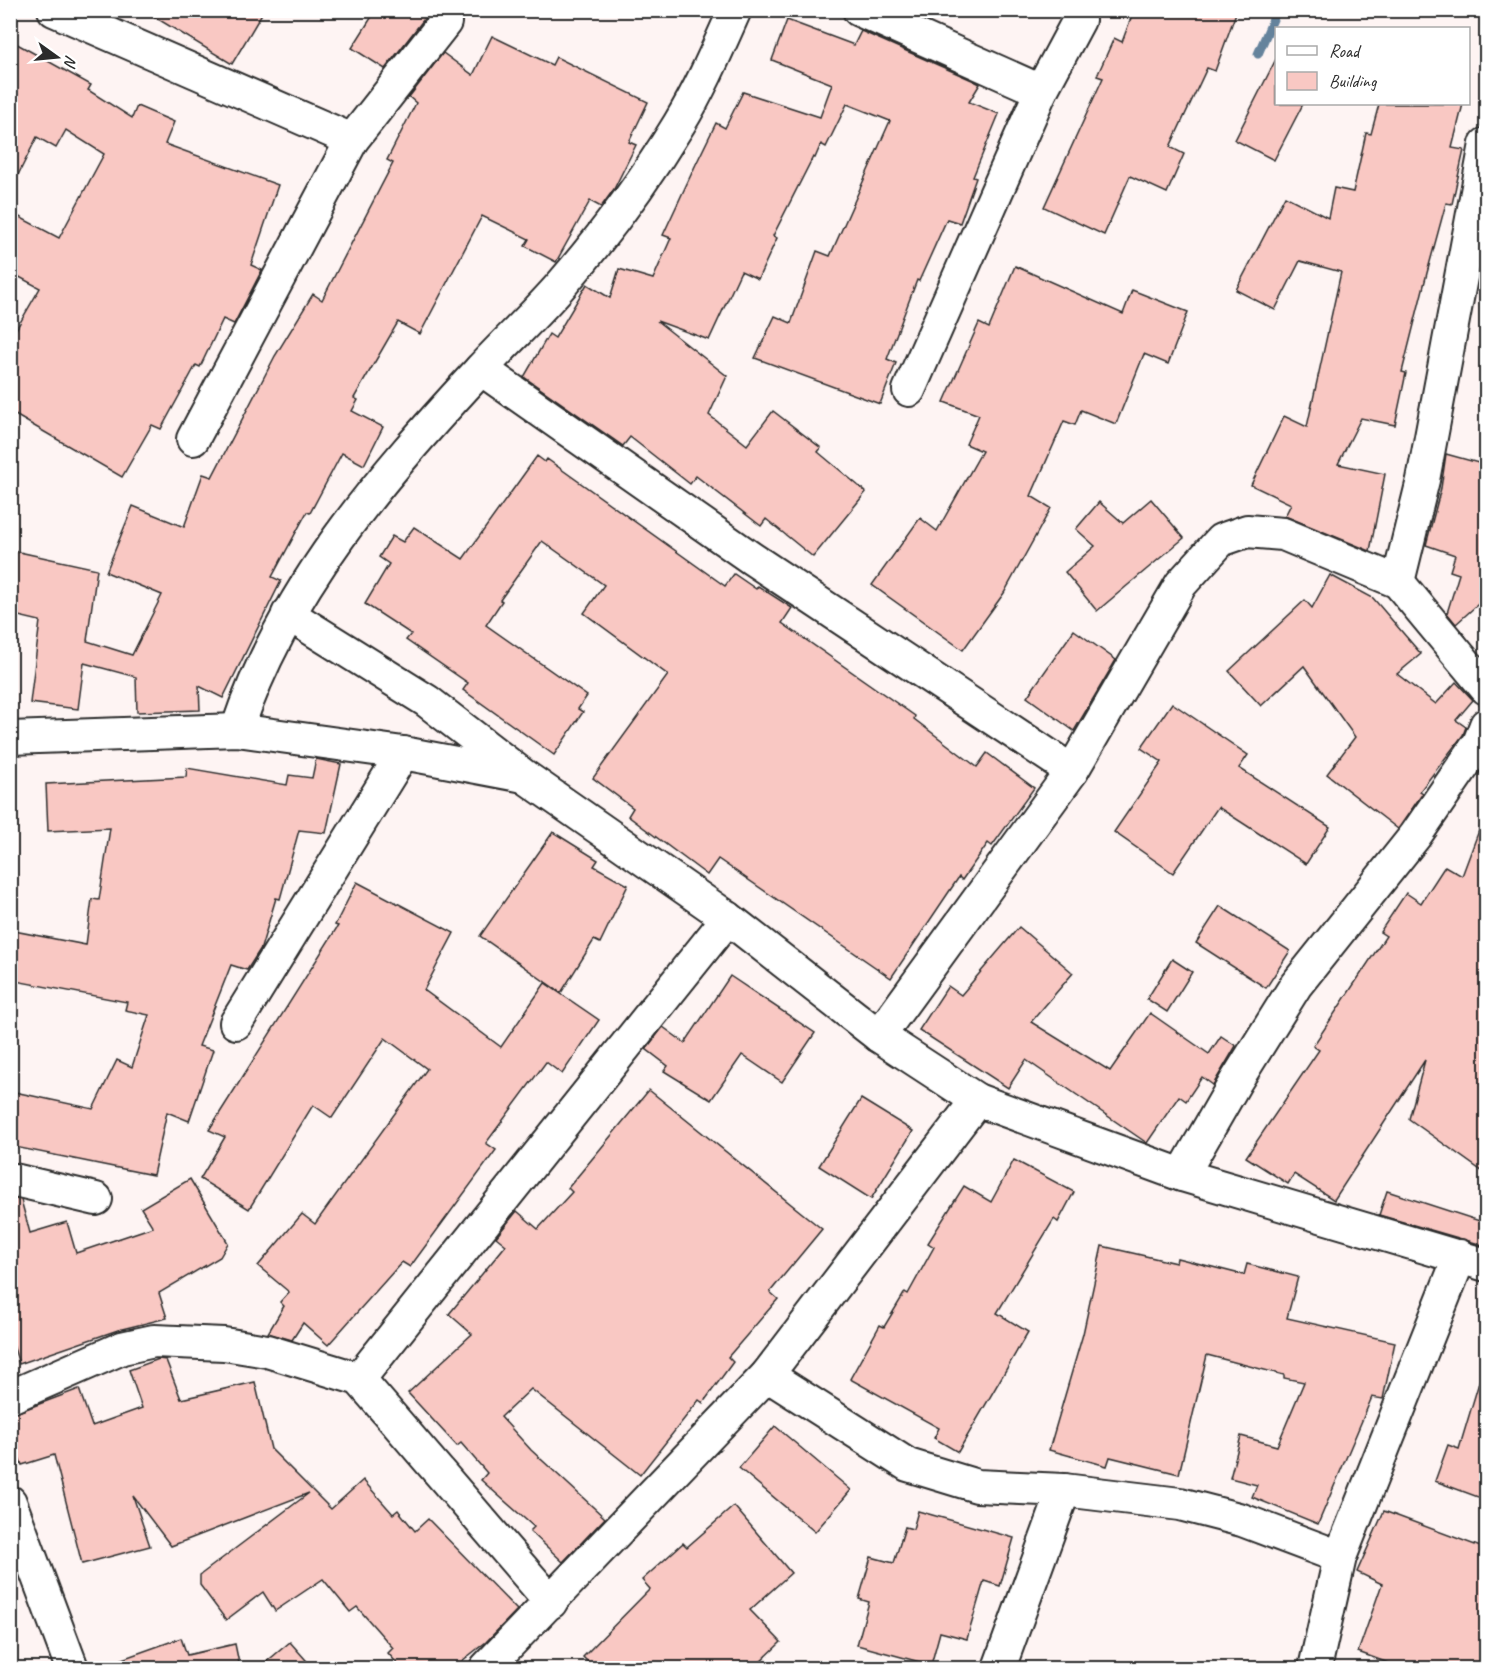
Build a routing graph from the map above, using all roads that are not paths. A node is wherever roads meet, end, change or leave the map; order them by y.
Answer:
1 (54, 10) edge
2 (735, 10) edge
3 (859, 10) edge
4 (1079, 20) dead end
5 (445, 22) dead end
6 (1041, 91) junction
7 (352, 140) junction
8 (1486, 144) edge
9 (481, 369) junction
10 (909, 390) dead end
11 (193, 438) dead end
12 (1398, 582) junction
13 (288, 614) junction
14 (1486, 688) edge
15 (1486, 724) edge
16 (237, 730) junction
17 (10, 738) edge
18 (403, 753) junction
19 (1072, 771) junction
20 (524, 776) junction
21 (728, 918) junction
22 (236, 1023) dead end
23 (879, 1036) junction
24 (977, 1100) junction
25 (1182, 1175) junction
26 (10, 1179) edge
27 (96, 1200) dead end
28 (1473, 1260) edge
29 (767, 1375) junction
30 (359, 1379) junction
31 (10, 1397) edge
32 (1064, 1490) junction
33 (10, 1502) edge
34 (1340, 1557) junction
35 (551, 1602) junction
36 (72, 1668) edge
37 (486, 1668) edge
38 (999, 1668) edge
39 (1315, 1668) edge

1 - 7 street
2 - 9 street
3 - 6 street
4 - 6 street
5 - 7 street
6 - 10 street
7 - 11 street
8 - 12 street
9 - 13 street
9 - 19 street
12 - 14 street
12 - 19 street
13 - 16 street
13 - 20 street
15 - 25 street
16 - 17 street
16 - 18 street
18 - 20 street
18 - 22 street
19 - 23 street
20 - 21 street
21 - 23 street
21 - 30 street
23 - 24 street
24 - 25 street
24 - 29 street
25 - 28 street
26 - 27 street
28 - 34 street
29 - 32 street
29 - 35 street
30 - 31 street
30 - 35 street
32 - 34 street
32 - 38 street
33 - 36 street
34 - 39 street
35 - 37 street

